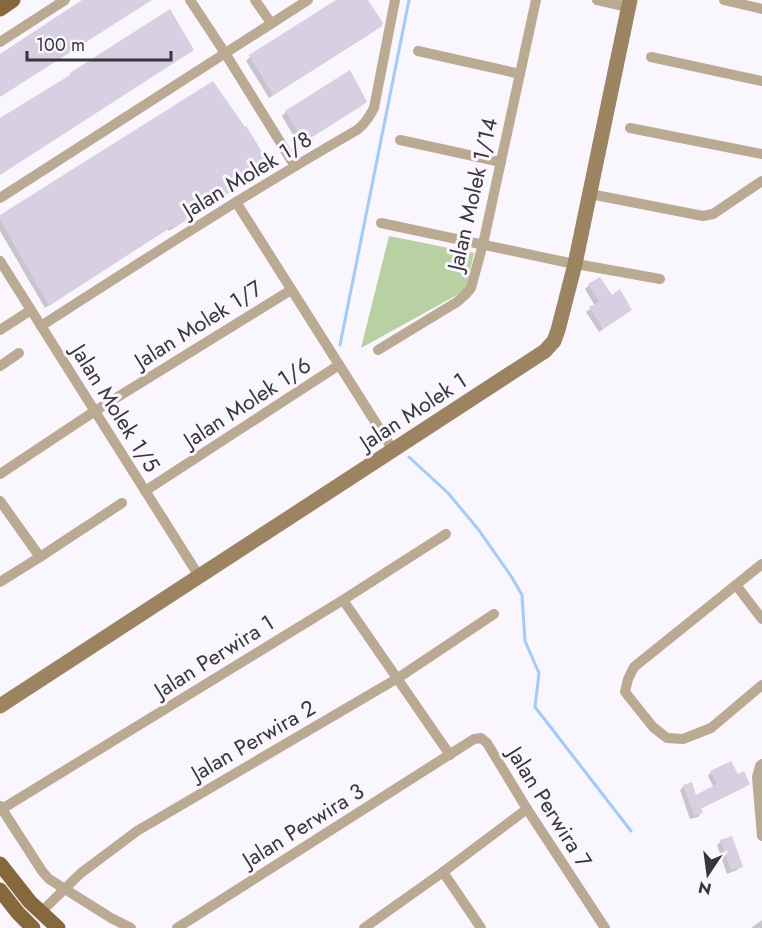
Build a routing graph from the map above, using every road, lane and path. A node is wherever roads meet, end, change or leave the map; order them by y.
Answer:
1 (13, 0) edge
2 (65, 0) edge
3 (190, 0) edge
4 (255, 0) edge
5 (308, 0) edge
6 (395, 0) edge
7 (536, 0) edge
8 (597, 0) edge
9 (724, 0) edge
10 (629, 3) edge
11 (0, 9) edge
12 (762, 9) edge
13 (272, 22) junction
14 (0, 42) edge
15 (418, 51) dead end
16 (225, 53) junction
17 (651, 57) dead end
18 (520, 74) junction
19 (762, 81) edge
20 (630, 128) dead end
21 (400, 140) dead end
22 (762, 154) edge
23 (501, 162) junction
24 (295, 166) junction
25 (762, 181) edge
26 (590, 194) junction
27 (0, 198) edge
28 (236, 202) junction
29 (381, 223) dead end
30 (483, 244) junction
31 (0, 261) edge
32 (575, 264) junction
33 (660, 279) dead end
34 (291, 290) junction
35 (31, 310) junction
36 (41, 326) junction
37 (0, 330) edge
38 (378, 350) dead end
39 (19, 353) dead end
40 (339, 365) junction
41 (0, 366) edge
42 (95, 411) junction
43 (393, 450) junction
44 (0, 474) edge
45 (145, 490) junction
46 (0, 501) edge
47 (122, 503) dead end
48 (446, 534) dead end
49 (40, 557) junction
50 (762, 564) edge
51 (199, 576) junction
52 (0, 582) edge
53 (736, 585) junction
54 (343, 600) junction
55 (494, 614) dead end
56 (762, 619) edge
57 (398, 678) junction
58 (762, 685) edge
59 (0, 706) edge
60 (450, 755) junction
61 (762, 764) edge
62 (1, 808) edge
63 (527, 809) junction
64 (762, 836) edge
65 (0, 864) edge
66 (443, 872) junction
67 (64, 889) junction
68 (0, 891) edge
69 (40, 913) junction
70 (33, 928) edge
71 (58, 928) edge
72 (131, 928) edge
73 (177, 928) edge
74 (364, 928) edge
75 (481, 928) edge
76 (605, 928) edge

1 - 11 main road
2 - 14 street
3 - 16 street
4 - 13 street
5 - 13 street
6 - 24 street, Jalan Molek 1/8
7 - 18 street, Jalan Molek 1/14
8 - 10 street
9 - 12 street
10 - 26 street, Jalan Molek 1
13 - 16 street
15 - 18 street
16 - 24 street
16 - 27 street
17 - 19 street
18 - 23 street, Jalan Molek 1/14
20 - 22 street
21 - 23 street
23 - 30 street, Jalan Molek 1/14
24 - 28 street, Jalan Molek 1/8
25 - 26 street
26 - 32 street, Jalan Molek 1
28 - 34 street
28 - 36 street, Jalan Molek 1/8
29 - 30 street
30 - 32 street
30 - 38 street, Jalan Molek 1/14
31 - 35 street, Jalan Molek 1/5
32 - 33 street
32 - 43 street, Jalan Molek 1
34 - 40 street
34 - 42 street, Jalan Molek 1/7
35 - 36 street, Jalan Molek 1/5
35 - 37 street
36 - 42 street, Jalan Molek 1/5
39 - 41 street
40 - 43 street
40 - 45 street, Jalan Molek 1/6
42 - 44 street, Jalan Molek 1/7
42 - 45 street, Jalan Molek 1/5
43 - 51 street, Jalan Molek 1
45 - 51 street, Jalan Molek 1/5
46 - 49 street
47 - 49 street
48 - 54 street, Jalan Perwira 1
49 - 52 street
50 - 53 street
51 - 59 street, Jalan Molek 1
53 - 56 street
53 - 58 street
54 - 57 street
54 - 62 street, Jalan Perwira 1
55 - 57 street, Jalan Perwira 2
57 - 60 street
57 - 67 street, Jalan Perwira 2
60 - 63 street, Jalan Perwira 7
60 - 73 street, Jalan Perwira 3
61 - 64 street
62 - 67 street
63 - 66 street
63 - 76 street, Jalan Perwira 7
65 - 69 main road
66 - 74 street
66 - 75 street
67 - 69 street, Jalan Perwira 2
67 - 72 street
68 - 70 main road
69 - 71 main road

